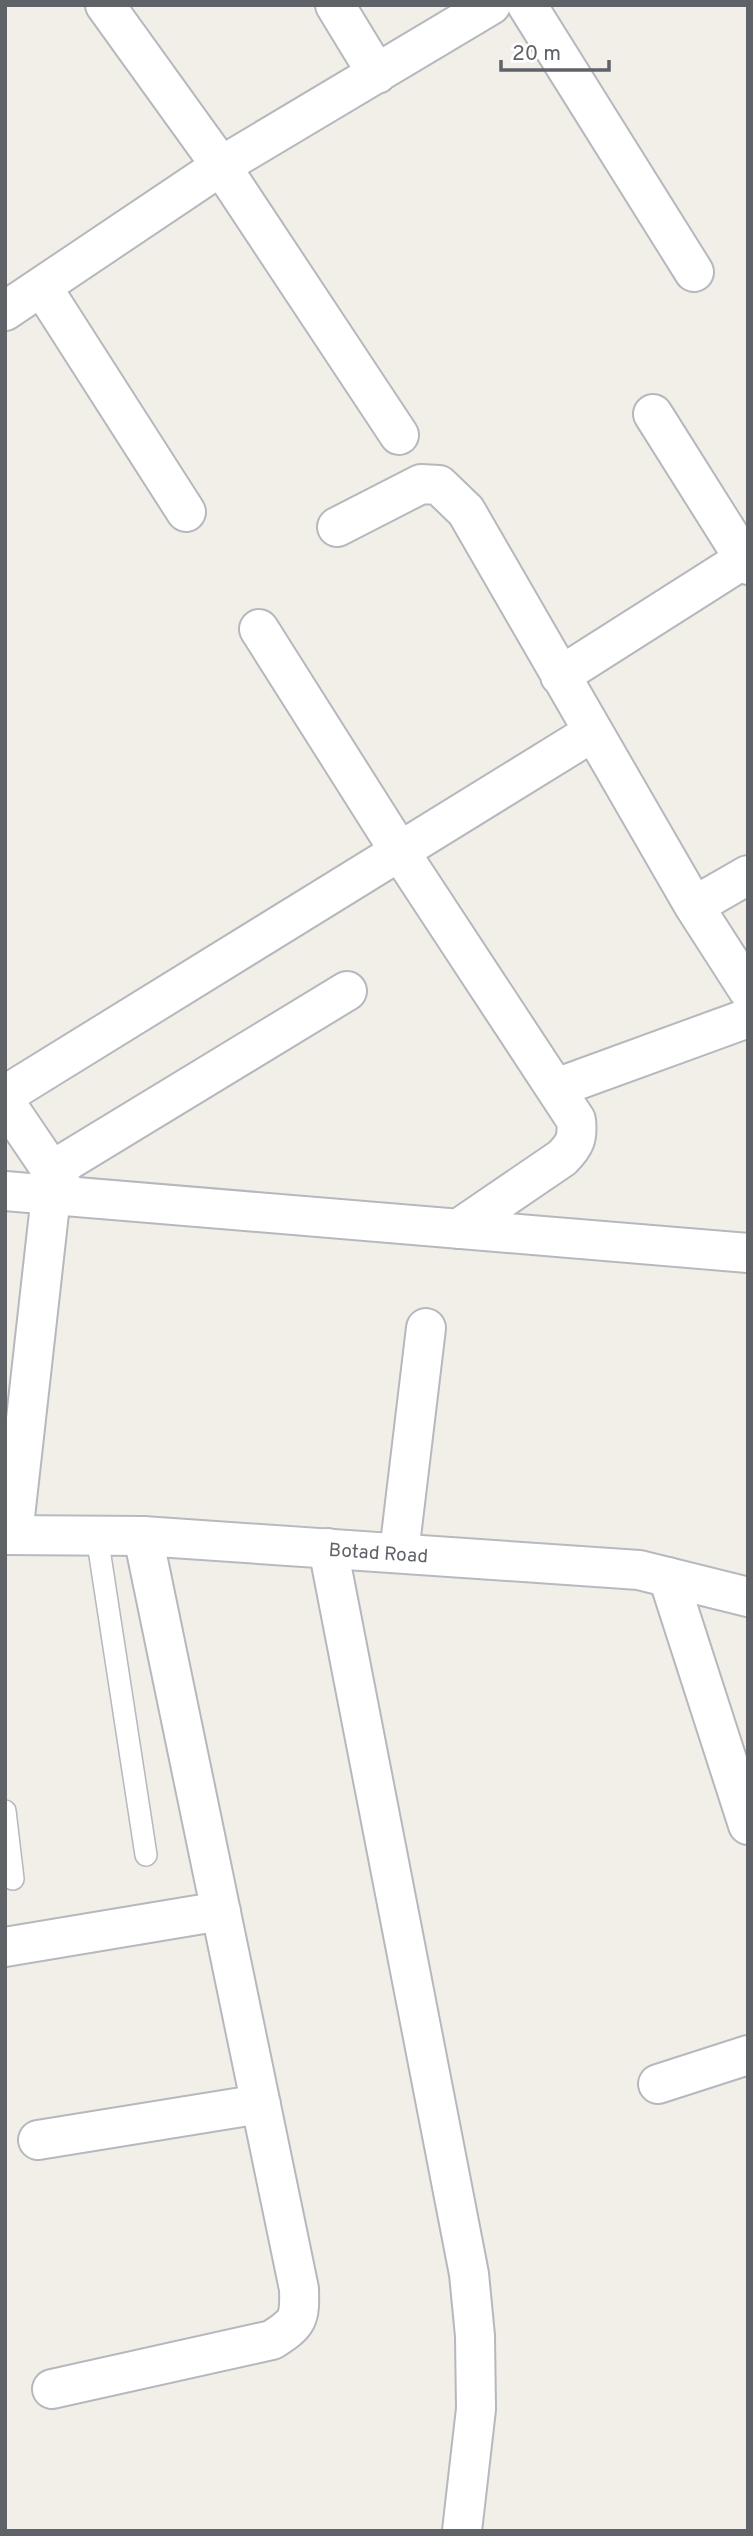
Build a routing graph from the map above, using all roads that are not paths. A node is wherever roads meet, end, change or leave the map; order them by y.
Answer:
1 (105, 5) edge
2 (335, 5) edge
3 (491, 5) edge
4 (527, 5) edge
5 (377, 74) junction
6 (221, 166) junction
7 (694, 271) dead end
8 (42, 287) junction
9 (5, 311) edge
10 (653, 414) dead end
11 (399, 435) dead end
12 (186, 512) dead end
13 (337, 527) dead end
14 (746, 562) edge
15 (259, 629) dead end
16 (560, 676) junction
17 (593, 733) junction
18 (400, 852) junction
19 (748, 875) edge
20 (694, 906) junction
21 (748, 990) edge
22 (347, 991) dead end
23 (748, 1018) edge
24 (556, 1088) junction
25 (5, 1095) edge
26 (5, 1102) edge
27 (57, 1187) junction
28 (5, 1191) edge
29 (458, 1229) junction
30 (748, 1253) edge
31 (426, 1328) dead end
32 (9, 1535) edge
33 (97, 1536) junction
34 (144, 1536) junction
35 (328, 1548) junction
36 (399, 1553) junction
37 (668, 1577) junction
38 (748, 1597) edge
39 (5, 1811) edge
40 (748, 1825) edge
41 (146, 1855) dead end
42 (13, 1879) dead end
43 (221, 1911) junction
44 (5, 1947) edge
45 (748, 2055) edge
46 (658, 2084) dead end
47 (261, 2104) junction
48 (38, 2140) dead end
49 (51, 2389) dead end
50 (462, 2531) edge

1 - 6 street
2 - 5 street
3 - 5 street
4 - 7 street
5 - 6 street
6 - 8 street
6 - 11 street
8 - 9 street
8 - 12 street
10 - 14 street
13 - 16 street
14 - 16 street
15 - 18 street
16 - 17 street
17 - 18 street
17 - 20 street
18 - 24 street
18 - 25 street
19 - 20 street
20 - 21 street
22 - 27 street
23 - 24 street
24 - 29 street
26 - 27 street
27 - 28 street
27 - 29 street
27 - 32 street
29 - 30 street
31 - 36 street
32 - 33 street, Botad Road
33 - 34 street, Botad Road
33 - 41 lane
34 - 35 street, Botad Road
34 - 43 street
35 - 36 street, Botad Road
35 - 50 street
36 - 37 street, Botad Road
37 - 38 street, Botad Road
37 - 40 street
39 - 42 lane
43 - 44 street
43 - 47 street
45 - 46 street
47 - 48 street
47 - 49 street

